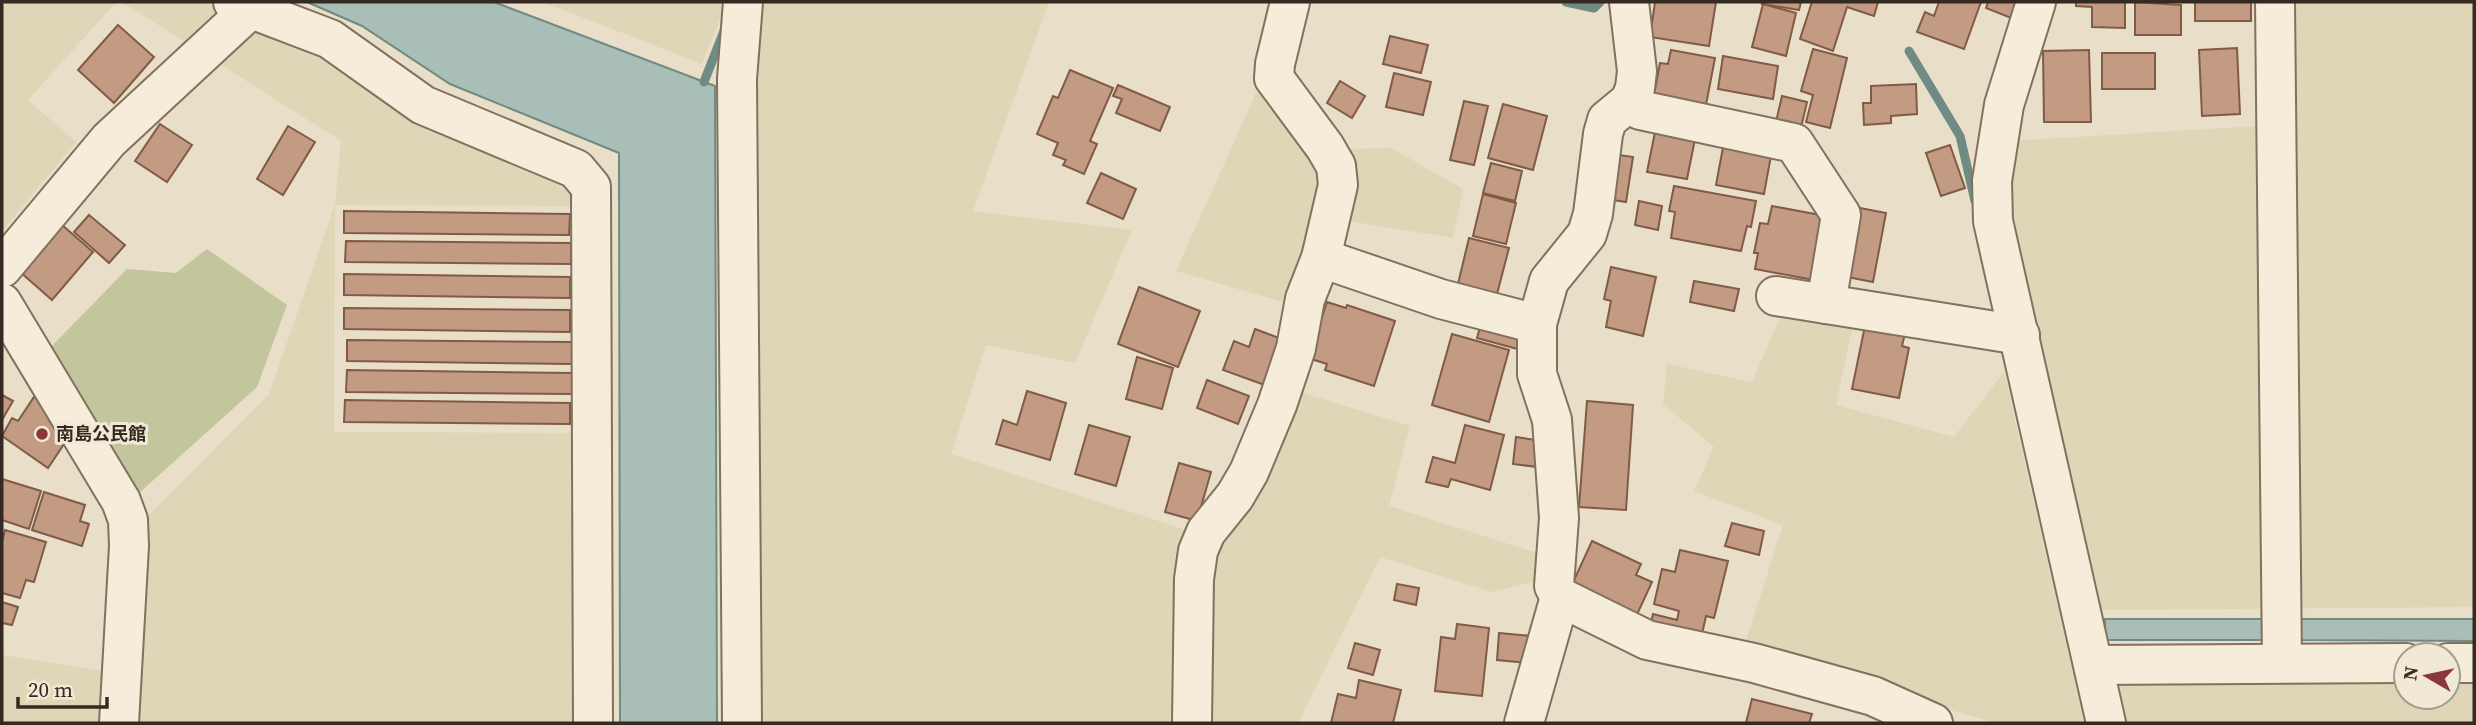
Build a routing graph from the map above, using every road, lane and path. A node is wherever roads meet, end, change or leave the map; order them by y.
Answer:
1 (743, 2) edge
2 (1290, 2) edge
3 (1629, 2) edge
4 (2036, 2) edge
5 (2275, 2) edge
6 (247, 4) edge
7 (1630, 101) junction
8 (1321, 258) junction
9 (2, 268) edge
10 (1776, 296) dead end
11 (2, 303) edge
12 (1826, 304) junction
13 (1537, 324) junction
14 (2020, 335) junction
15 (1560, 597) junction
16 (2282, 663) junction
17 (2392, 663) edge
18 (2094, 665) junction
19 (119, 723) edge
20 (593, 723) edge
21 (742, 723) edge
22 (1192, 723) edge
23 (1524, 723) edge
24 (1933, 723) edge
25 (2106, 723) edge

1 - 21 street
2 - 8 street
3 - 7 street
4 - 14 street
5 - 16 street
6 - 9 street
6 - 20 street
7 - 12 street
7 - 13 street
8 - 13 street
8 - 22 street
10 - 12 street
11 - 19 street
12 - 14 street
13 - 15 street
14 - 18 street
15 - 23 street
15 - 24 street
16 - 17 street
16 - 18 street
18 - 25 street

